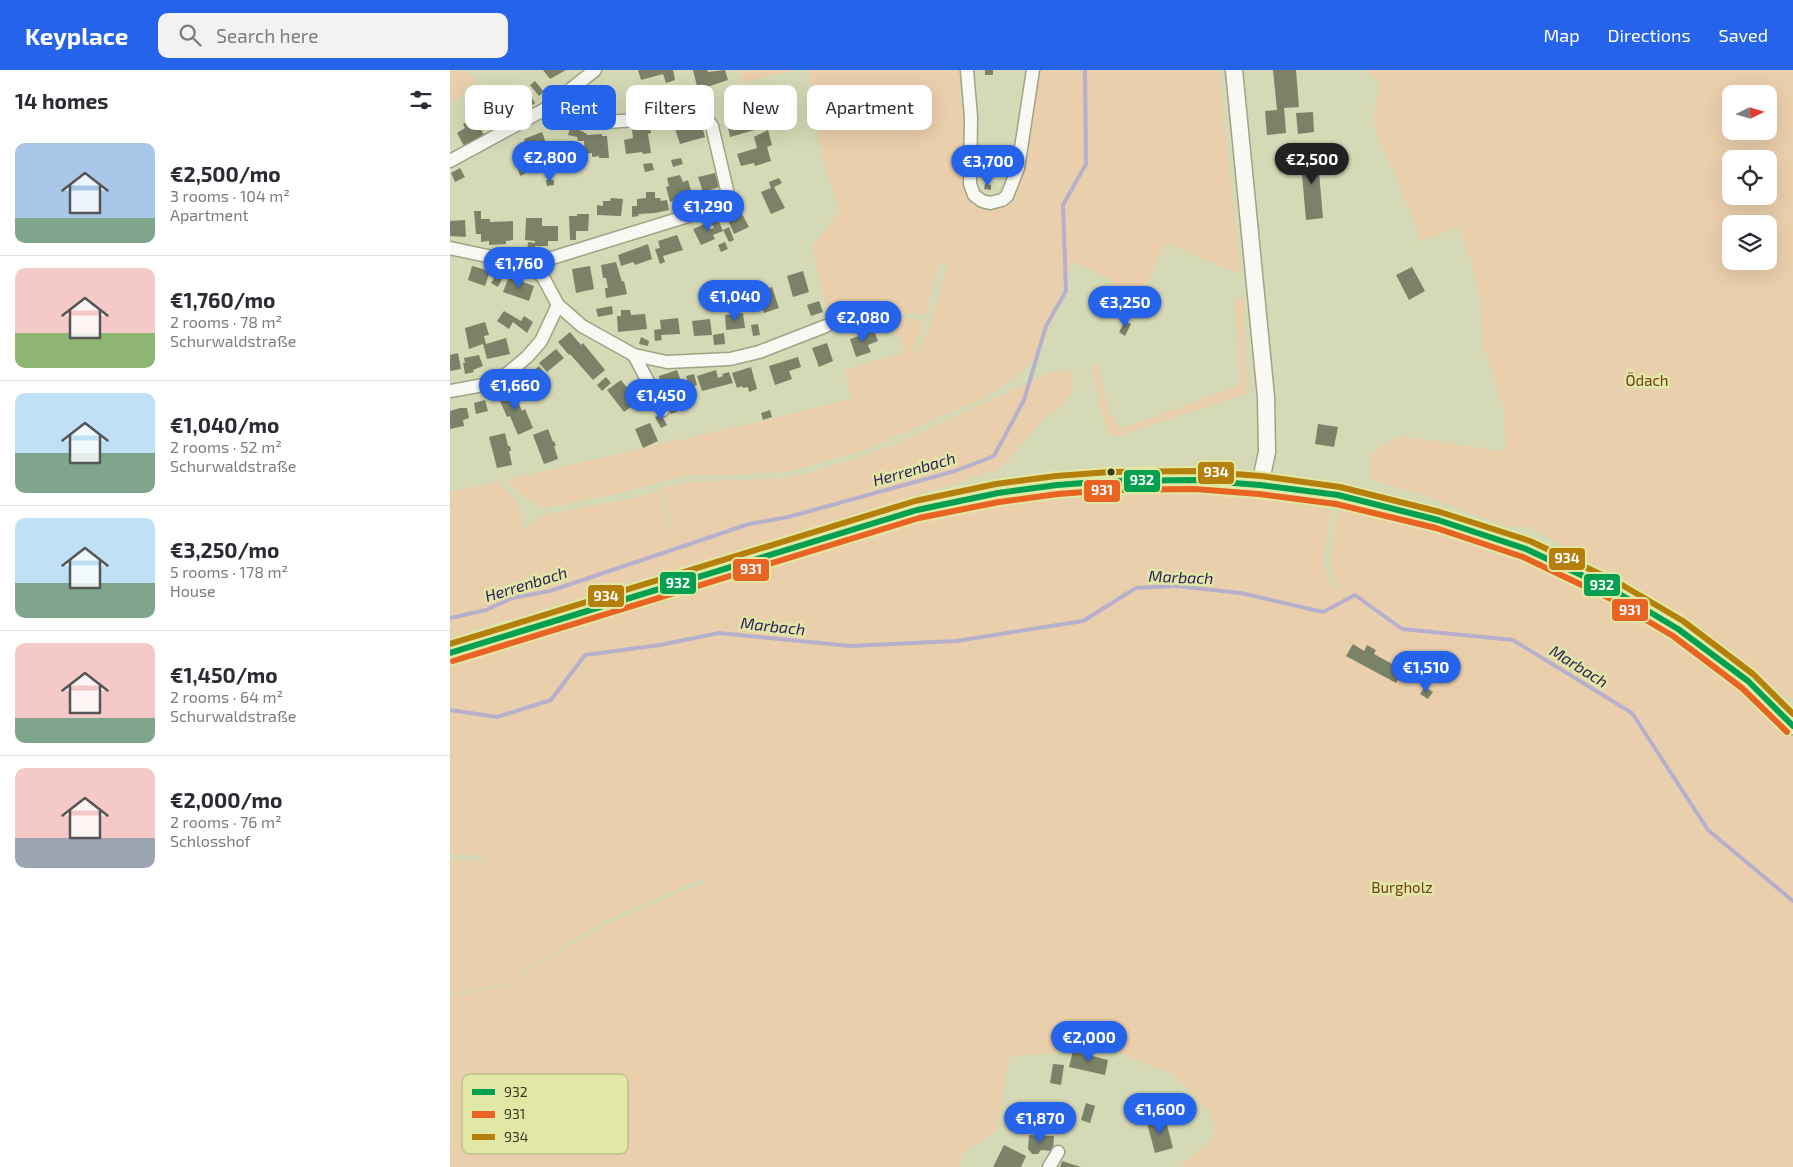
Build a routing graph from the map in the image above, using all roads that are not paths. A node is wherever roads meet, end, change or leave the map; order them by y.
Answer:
1 (595, 70) edge
2 (967, 70) edge
3 (1032, 70) edge
4 (1234, 70) edge
5 (576, 85) edge
6 (542, 111) edge
7 (616, 121) edge
8 (450, 162) edge
9 (450, 248) edge
10 (529, 265) junction
11 (558, 305) junction
12 (826, 326) dead end
13 (634, 355) junction
14 (450, 391) edge
15 (663, 410) dead end
16 (1260, 485) junction
17 (450, 653) edge
18 (1793, 726) edge
19 (1058, 1152) dead end
20 (1049, 1167) edge

1 - 5 street
2 - 3 street
4 - 16 main road
6 - 8 street
7 - 10 street
9 - 10 street
10 - 11 street
11 - 13 street
11 - 14 street
12 - 13 street
13 - 15 street
16 - 17 main road
16 - 18 main road
19 - 20 street

